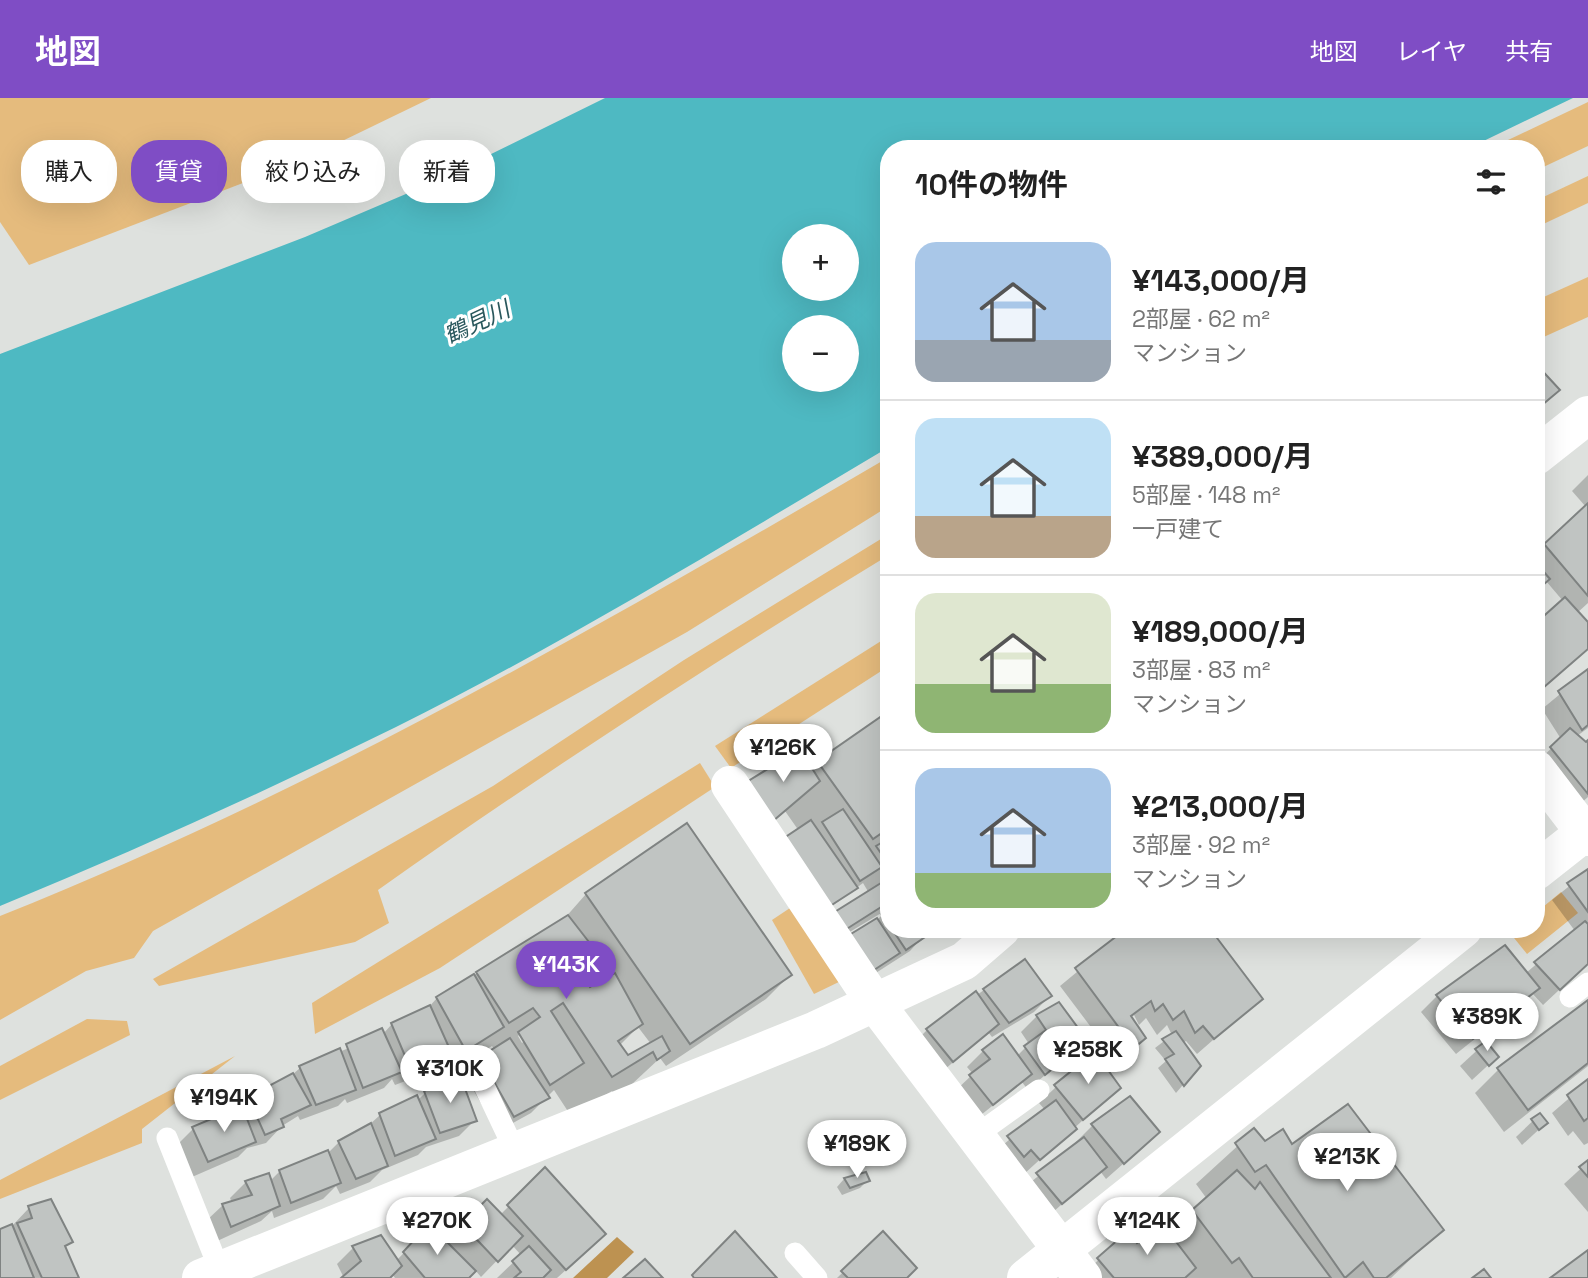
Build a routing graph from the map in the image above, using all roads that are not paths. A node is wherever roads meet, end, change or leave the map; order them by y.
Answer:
1 (1588, 415) edge
2 (1545, 449) edge
3 (1545, 780) edge
4 (730, 785) dead end
5 (1587, 833) edge
6 (1545, 864) edge
7 (991, 938) edge
8 (1452, 938) edge
9 (1588, 983) edge
10 (1570, 997) dead end
11 (875, 1003) junction
12 (477, 1071) dead end
13 (1039, 1090) dead end
14 (975, 1136) junction
15 (167, 1139) dead end
16 (514, 1150) junction
17 (795, 1253) dead end
18 (1072, 1264) edge
19 (216, 1276) edge
20 (817, 1278) edge
21 (1026, 1278) edge

1 - 2 street
3 - 5 street
4 - 11 street
5 - 6 street
7 - 11 street
8 - 18 street
9 - 10 lane
11 - 14 street
11 - 16 street
12 - 16 lane
13 - 14 lane
14 - 18 street
15 - 19 lane
16 - 19 street
17 - 20 lane
18 - 21 street

